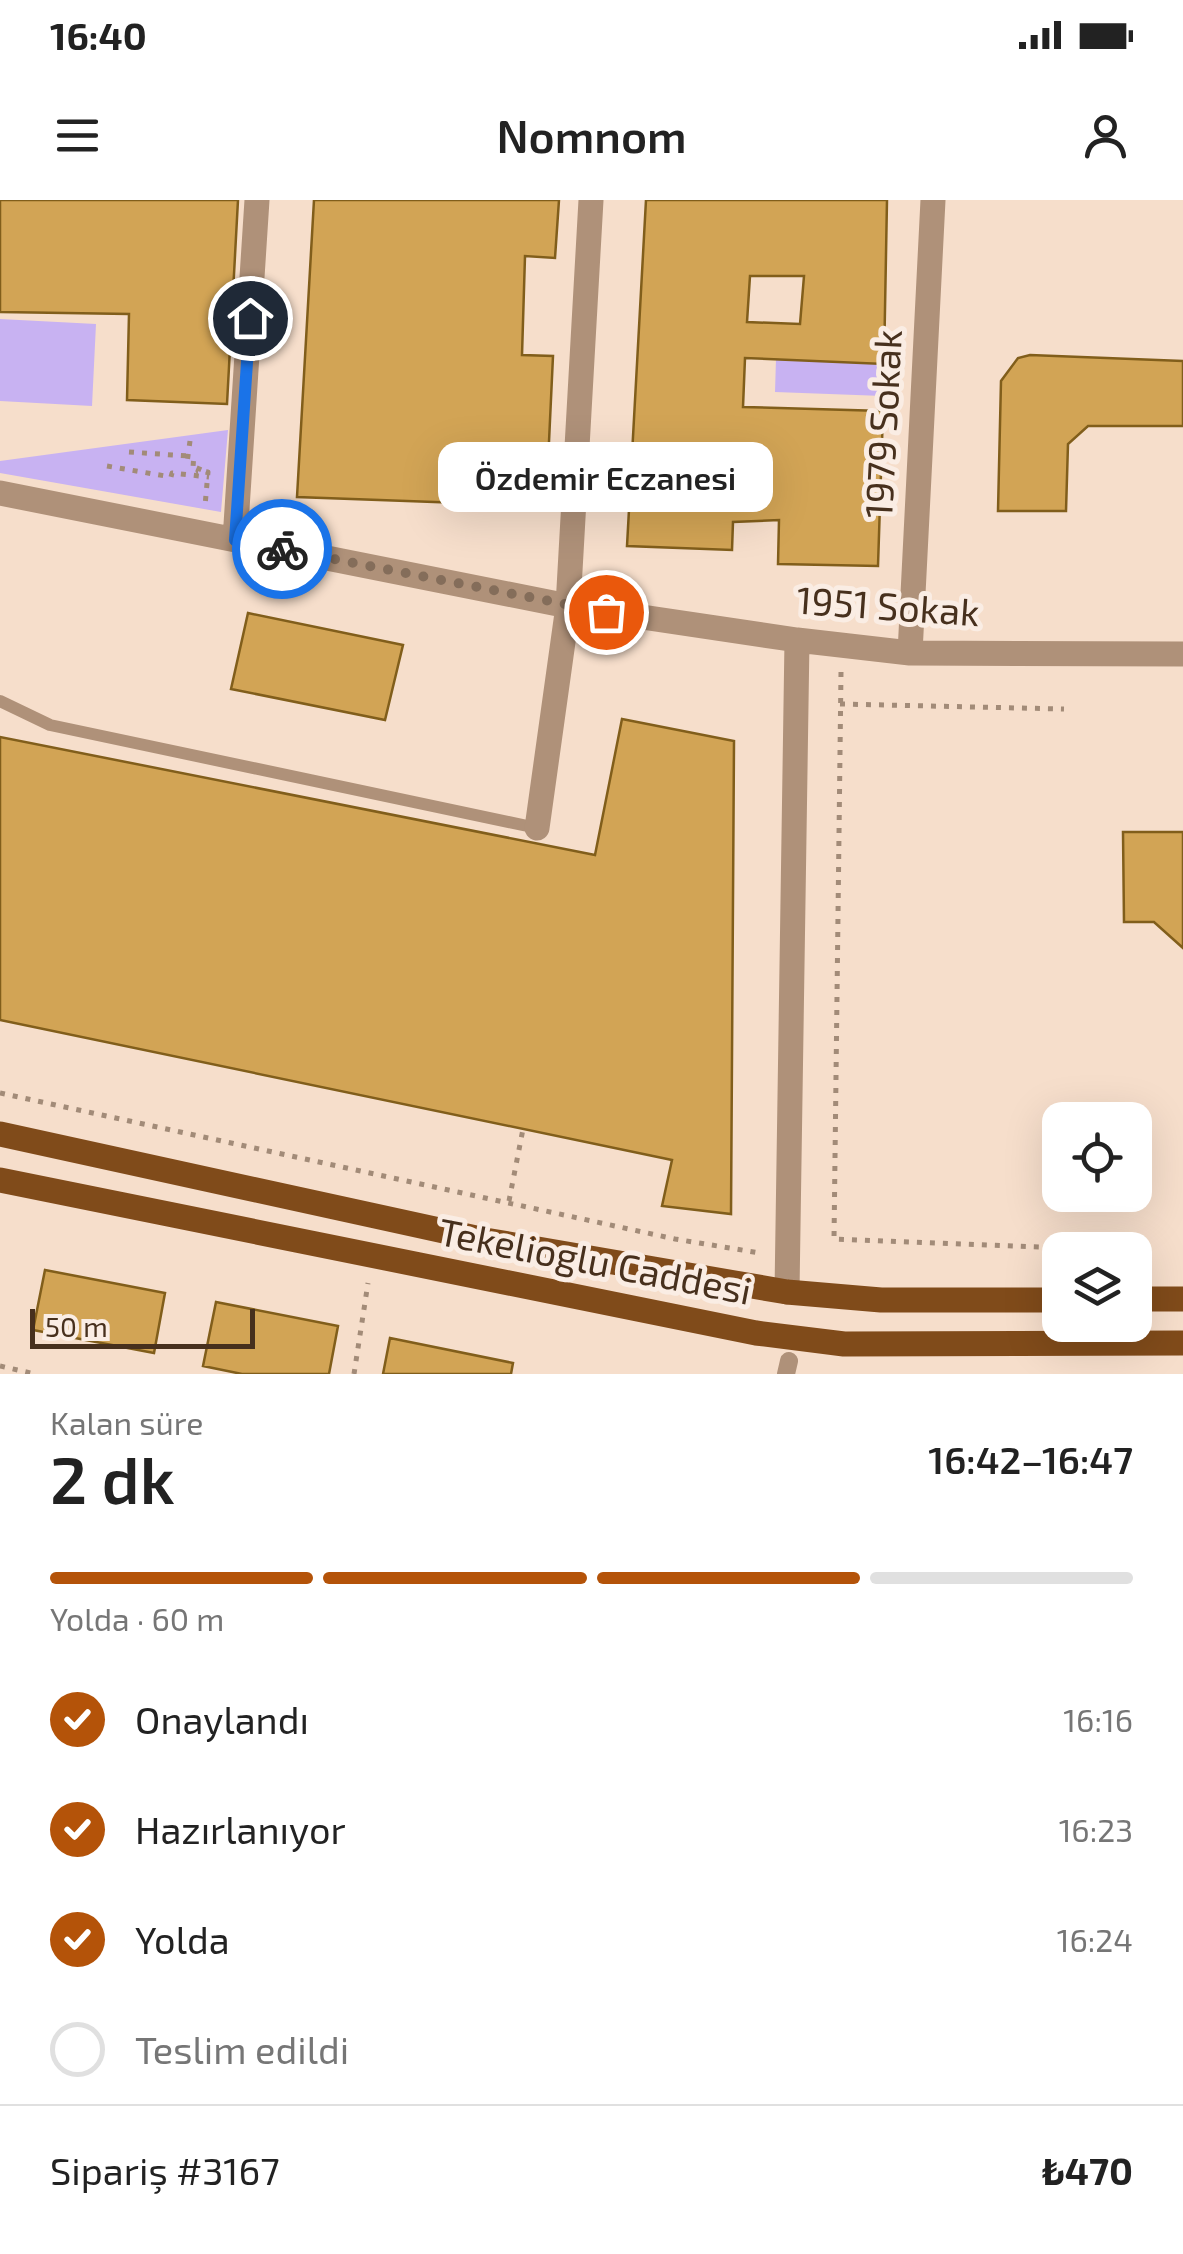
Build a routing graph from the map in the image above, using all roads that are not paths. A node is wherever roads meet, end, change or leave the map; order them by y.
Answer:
1 (257, 200) edge
2 (591, 200) edge
3 (933, 200) edge
4 (0, 493) edge
5 (235, 540) junction
6 (568, 606) junction
7 (798, 640) junction
8 (910, 653) junction
9 (1183, 654) edge
10 (0, 701) edge
11 (537, 828) joint
12 (0, 1134) edge
13 (0, 1180) edge
14 (787, 1292) junction
15 (1152, 1299) edge
16 (1183, 1299) edge
17 (1042, 1300) edge
18 (1183, 1343) edge

1 - 5 street
2 - 6 street
3 - 8 street, 1979 Sokak
4 - 5 street, 1951 Sokak
5 - 6 street, 1951 Sokak
6 - 7 street, 1951 Sokak
6 - 11 street
7 - 8 street, 1951 Sokak
7 - 14 street
8 - 9 street, 1951 Sokak
10 - 11 lane
12 - 14 main road, Tekelioglu Caddesi
13 - 18 main road, Tekelioglu Caddesi
14 - 17 main road, Tekelioglu Caddesi
15 - 16 main road

